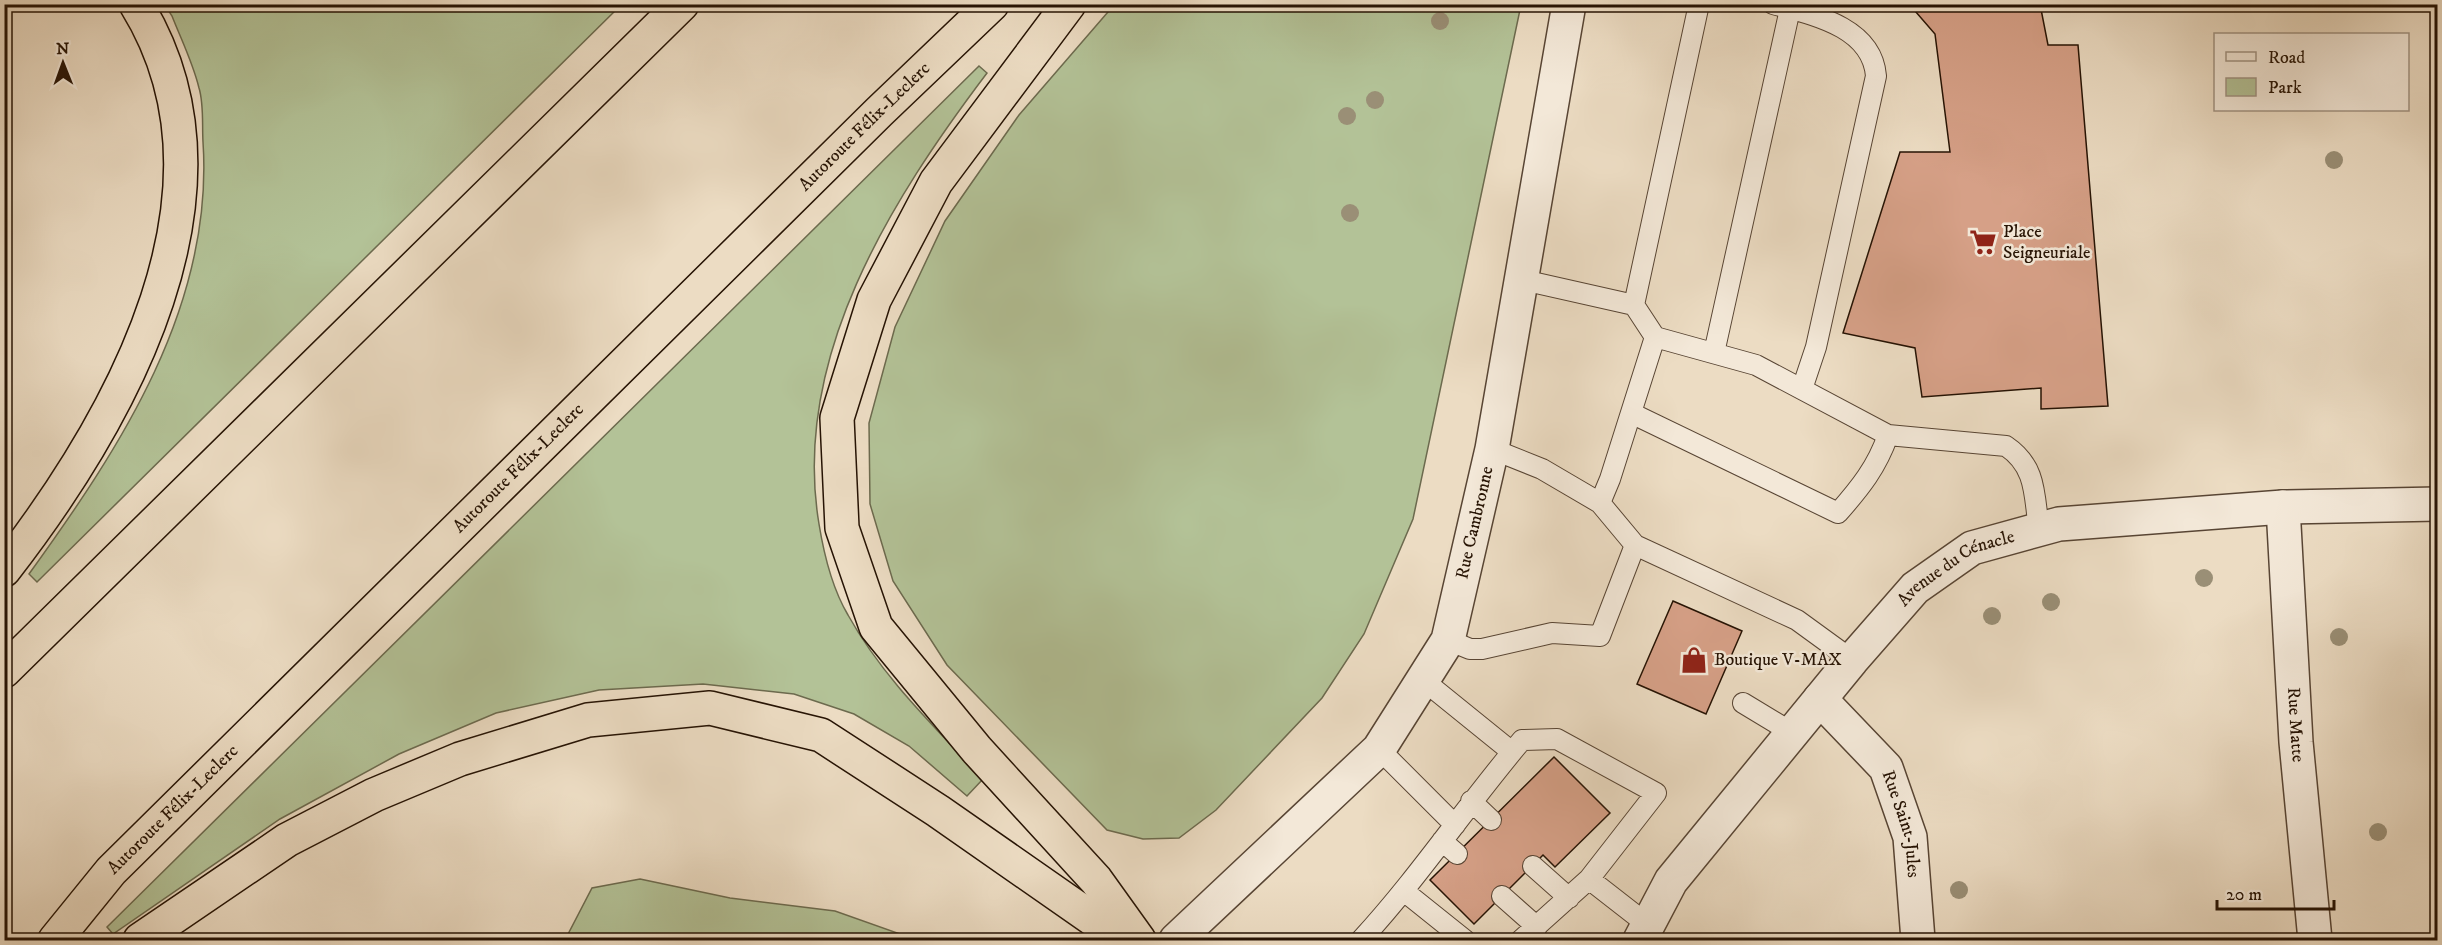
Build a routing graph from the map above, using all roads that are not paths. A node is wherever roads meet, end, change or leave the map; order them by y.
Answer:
1 (136, 4) edge
2 (682, 4) edge
3 (992, 4) edge
4 (1069, 4) edge
5 (1569, 4) edge
6 (1699, 4) edge
7 (1782, 7) edge
8 (1522, 279) junction
9 (1634, 305) junction
10 (1655, 337) junction
11 (1714, 353) junction
12 (1802, 389) junction
13 (1631, 413) junction
14 (1888, 435) junction
15 (1492, 450) junction
16 (1600, 503) junction
17 (2438, 504) edge
18 (2283, 507) junction
19 (2039, 530) junction
20 (1635, 545) junction
21 (4, 570) edge
22 (1448, 640) junction
23 (1852, 660) junction
24 (4, 671) edge
25 (1423, 680) junction
26 (1820, 699) junction
27 (1743, 703) dead end
28 (1791, 732) junction
29 (1379, 749) junction
30 (1512, 752) junction
31 (1471, 801) junction
32 (1491, 820) dead end
33 (1455, 825) junction
34 (1533, 866) dead end
35 (1589, 879) junction
36 (1404, 892) junction
37 (1502, 896) dead end
38 (1569, 898) junction
39 (1537, 927) junction
40 (1644, 933) edge
41 (55, 940) edge
42 (140, 940) edge
43 (1123, 940) edge
44 (1139, 940) edge
45 (1176, 940) edge
46 (1361, 940) edge
47 (1465, 940) edge
48 (1521, 940) edge
49 (1918, 940) edge
50 (2315, 940) edge

1 - 21 highway
2 - 24 highway
3 - 41 highway, Autoroute Félix-Leclerc
4 - 44 highway
5 - 8 street, Rue Cambronne
6 - 9 lane
7 - 11 lane
7 - 12 lane
8 - 9 lane
8 - 15 street, Rue Cambronne
9 - 10 lane
10 - 11 lane
10 - 13 lane
11 - 12 lane
12 - 14 lane
13 - 14 lane
13 - 16 lane
14 - 19 lane
15 - 16 lane
15 - 22 street, Rue Cambronne
16 - 20 lane
17 - 18 street, Avenue du Cénacle
18 - 19 street, Avenue du Cénacle
18 - 50 street, Rue Matte
19 - 23 street, Avenue du Cénacle
20 - 22 lane
20 - 23 lane
22 - 25 street, Rue Cambronne
23 - 26 street, Avenue du Cénacle
25 - 29 street, Rue Cambronne
25 - 30 lane
26 - 28 street, Avenue du Cénacle
26 - 49 street, Rue Saint-Jules
27 - 28 lane
28 - 40 street, Avenue du Cénacle
29 - 33 lane
29 - 45 street, Rue Cambronne
30 - 31 lane
30 - 35 lane
31 - 32 lane
31 - 33 lane
33 - 36 lane
34 - 38 lane
35 - 38 lane
35 - 40 lane
36 - 46 lane
36 - 47 lane
37 - 39 lane
38 - 39 lane
39 - 48 lane
42 - 43 highway

